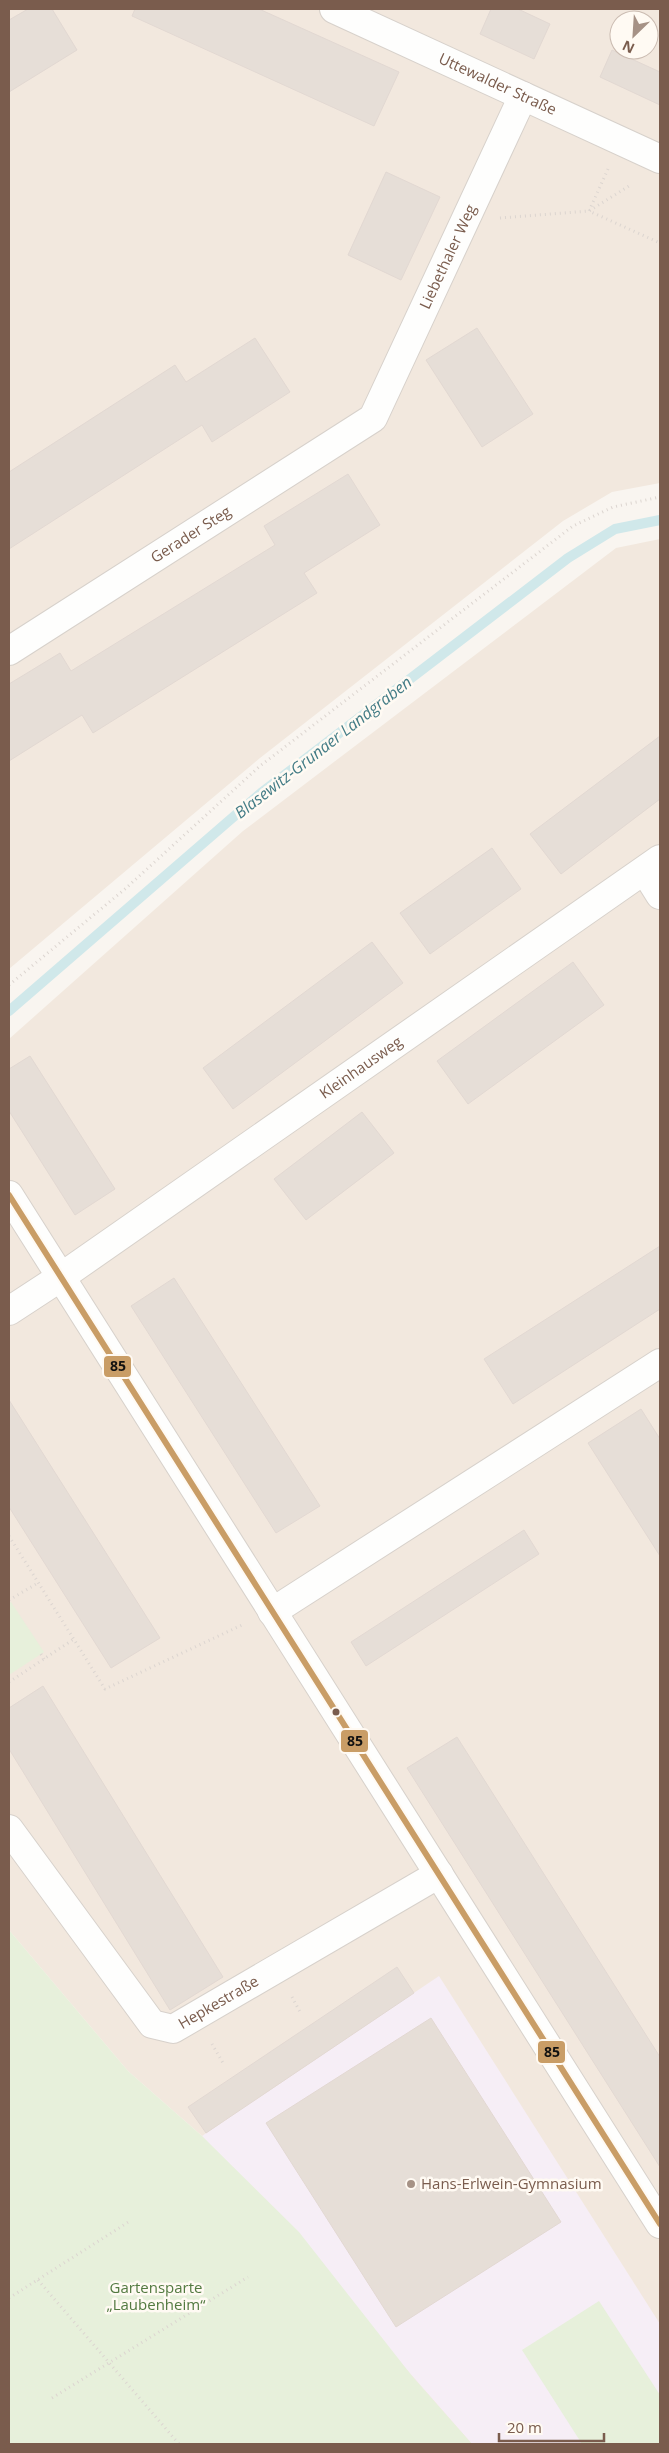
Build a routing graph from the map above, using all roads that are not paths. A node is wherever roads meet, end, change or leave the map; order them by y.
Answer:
1 (334, 9) edge
2 (523, 96) junction
3 (660, 158) edge
4 (373, 418) joint
5 (9, 651) edge
6 (652, 865) edge
7 (660, 895) edge
8 (9, 1196) edge
9 (61, 1277) junction
10 (9, 1311) edge
11 (660, 1363) edge
12 (271, 1609) junction
13 (9, 1829) edge
14 (439, 1874) junction
15 (660, 2224) edge

1 - 2 street, Uttewalder Straße
2 - 3 street, Uttewalder Straße
2 - 4 street, Liebethaler Weg
4 - 5 street, Gerader Steg
6 - 7 street
6 - 9 street, Kleinhausweg
8 - 9 street
9 - 10 street
9 - 12 street
11 - 12 street
12 - 14 street
13 - 14 street, Hepkestraße
14 - 15 street

